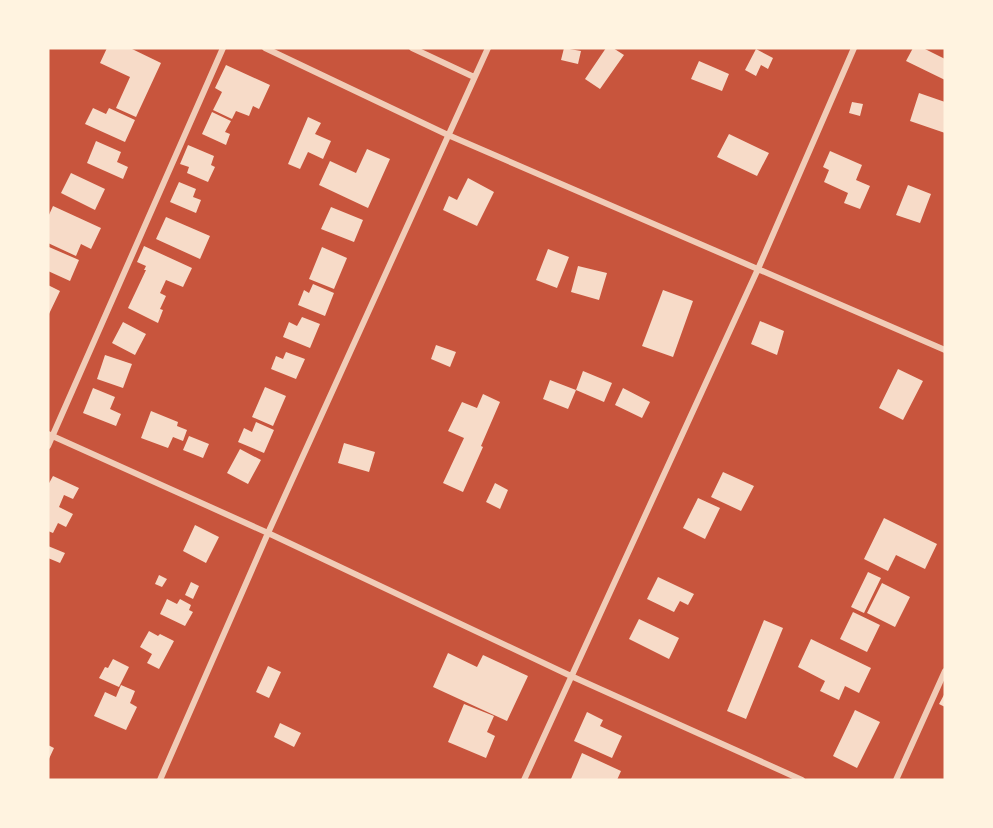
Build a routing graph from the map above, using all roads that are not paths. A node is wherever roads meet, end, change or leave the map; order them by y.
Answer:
1 (223, 48) edge
2 (265, 48) edge
3 (412, 48) edge
4 (488, 48) edge
5 (854, 48) edge
6 (474, 77) junction
7 (448, 135) junction
8 (758, 269) junction
9 (945, 350) edge
10 (50, 435) edge
11 (48, 446) edge
12 (268, 533) junction
13 (945, 671) edge
14 (571, 676) junction
15 (160, 780) edge
16 (524, 780) edge
17 (802, 780) edge
18 (896, 780) edge

1 - 10 street
2 - 7 street
3 - 6 street
4 - 6 street
5 - 8 street
6 - 7 street
7 - 8 street
7 - 12 street
8 - 9 street
8 - 14 street
10 - 11 street
10 - 12 street
12 - 14 street
12 - 15 street
13 - 18 street
14 - 16 street
14 - 17 street

